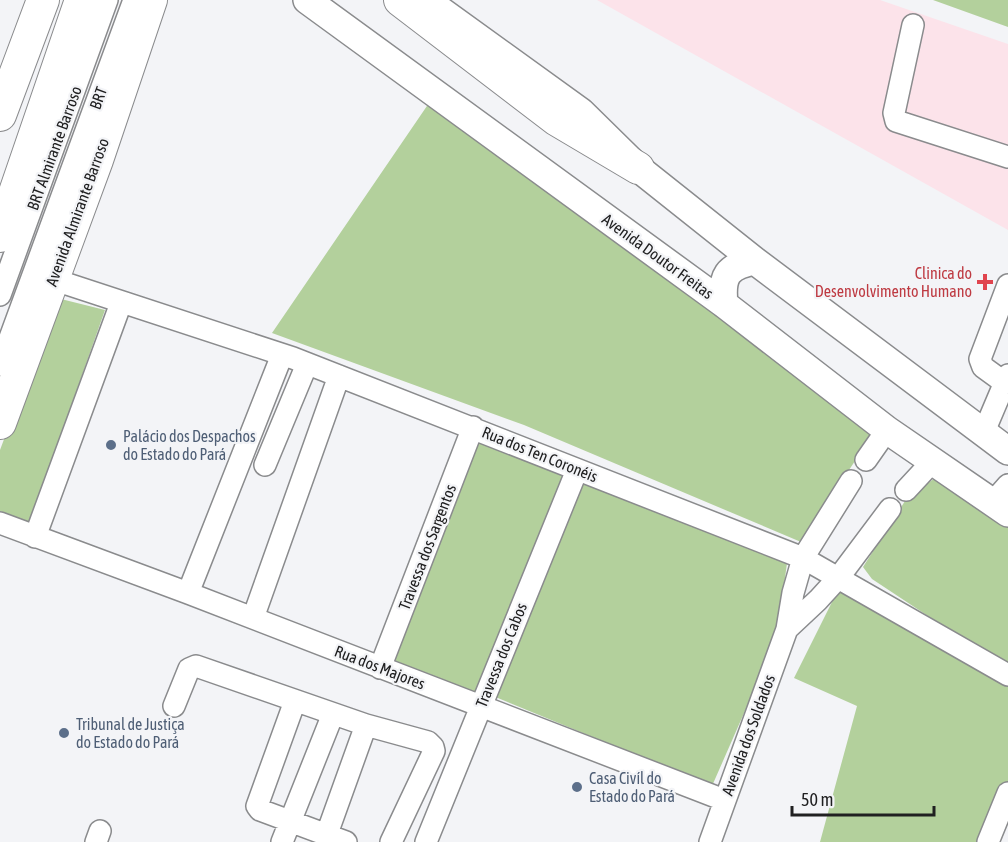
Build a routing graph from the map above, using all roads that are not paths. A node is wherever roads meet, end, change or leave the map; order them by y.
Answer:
1 (43, 0) edge
2 (60, 0) edge
3 (81, 0) edge
4 (107, 0) edge
5 (308, 0) edge
6 (400, 0) edge
7 (426, 0) edge
8 (146, 7) edge
9 (913, 25) dead end
10 (3, 95) edge
11 (1008, 157) edge
12 (632, 164) junction
13 (0, 171) edge
14 (0, 236) edge
15 (755, 261) junction
16 (52, 279) junction
17 (1008, 285) edge
18 (0, 295) edge
19 (121, 303) junction
20 (724, 304) junction
21 (282, 355) junction
22 (307, 364) junction
23 (0, 365) edge
24 (339, 376) junction
25 (1006, 379) edge
26 (0, 423) edge
27 (473, 427) junction
28 (887, 430) junction
29 (983, 434) junction
30 (1008, 451) edge
31 (866, 460) dead end
32 (932, 462) junction
33 (265, 465) dead end
34 (577, 470) junction
35 (851, 481) dead end
36 (906, 490) dead end
37 (1003, 500) edge
38 (890, 509) dead end
39 (0, 523) edge
40 (35, 537) junction
41 (804, 558) junction
42 (839, 577) junction
43 (188, 592) junction
44 (253, 618) junction
45 (787, 629) junction
46 (380, 668) junction
47 (1008, 675) edge
48 (295, 701) junction
49 (174, 706) dead end
50 (480, 706) junction
51 (333, 714) junction
52 (366, 725) junction
53 (1008, 793) edge
54 (724, 800) junction
55 (291, 821) junction
56 (332, 840) edge
57 (282, 842) edge
58 (391, 842) edge
59 (426, 842) edge
60 (710, 842) edge
61 (988, 842) edge

1 - 10 highway
2 - 13 highway
3 - 14 highway
4 - 18 street, BRT Almirante Barroso
5 - 20 main road, Avenida Doutor Freitas
6 - 12 highway
7 - 12 main road
8 - 16 highway, Avenida Almirante Barroso
8 - 23 street, BRT
9 - 11 street
12 - 15 main road
15 - 20 main road
15 - 29 main road
16 - 19 street, Rua dos Ten Coronéis
16 - 26 highway, Avenida Almirante Barroso
17 - 25 street
19 - 21 street, Rua dos Ten Coronéis
19 - 40 street
20 - 28 main road, Avenida Doutor Freitas
21 - 22 street, Rua dos Ten Coronéis
21 - 43 street
22 - 24 street, Rua dos Ten Coronéis
22 - 33 street
24 - 27 street, Rua dos Ten Coronéis
24 - 44 street
25 - 29 street
27 - 34 street, Rua dos Ten Coronéis
27 - 46 street, Travessa dos Sargentos
28 - 31 street
28 - 32 main road, Avenida Doutor Freitas
29 - 30 main road
32 - 36 street
32 - 37 main road, Avenida Doutor Freitas
34 - 41 street, Rua dos Ten Coronéis
34 - 50 street, Travessa dos Cabos
35 - 41 street, Avenida dos Soldados
38 - 42 street
39 - 40 street, Rua dos Majores
40 - 43 street, Rua dos Majores
41 - 42 street, Rua dos Ten Coronéis
41 - 45 street, Avenida dos Soldados
42 - 45 street
42 - 47 street, Rua dos Ten Coronéis
43 - 44 street, Rua dos Majores
44 - 46 street, Rua dos Majores
45 - 54 street, Avenida dos Soldados
46 - 50 street, Rua dos Majores
48 - 49 street
48 - 51 street
48 - 55 street
50 - 54 street, Rua dos Majores
50 - 59 street, Travessa dos Cabos
51 - 52 street
51 - 55 street
52 - 56 street
52 - 58 street
53 - 61 street
54 - 60 street, Avenida dos Soldados
55 - 56 street
55 - 57 street

